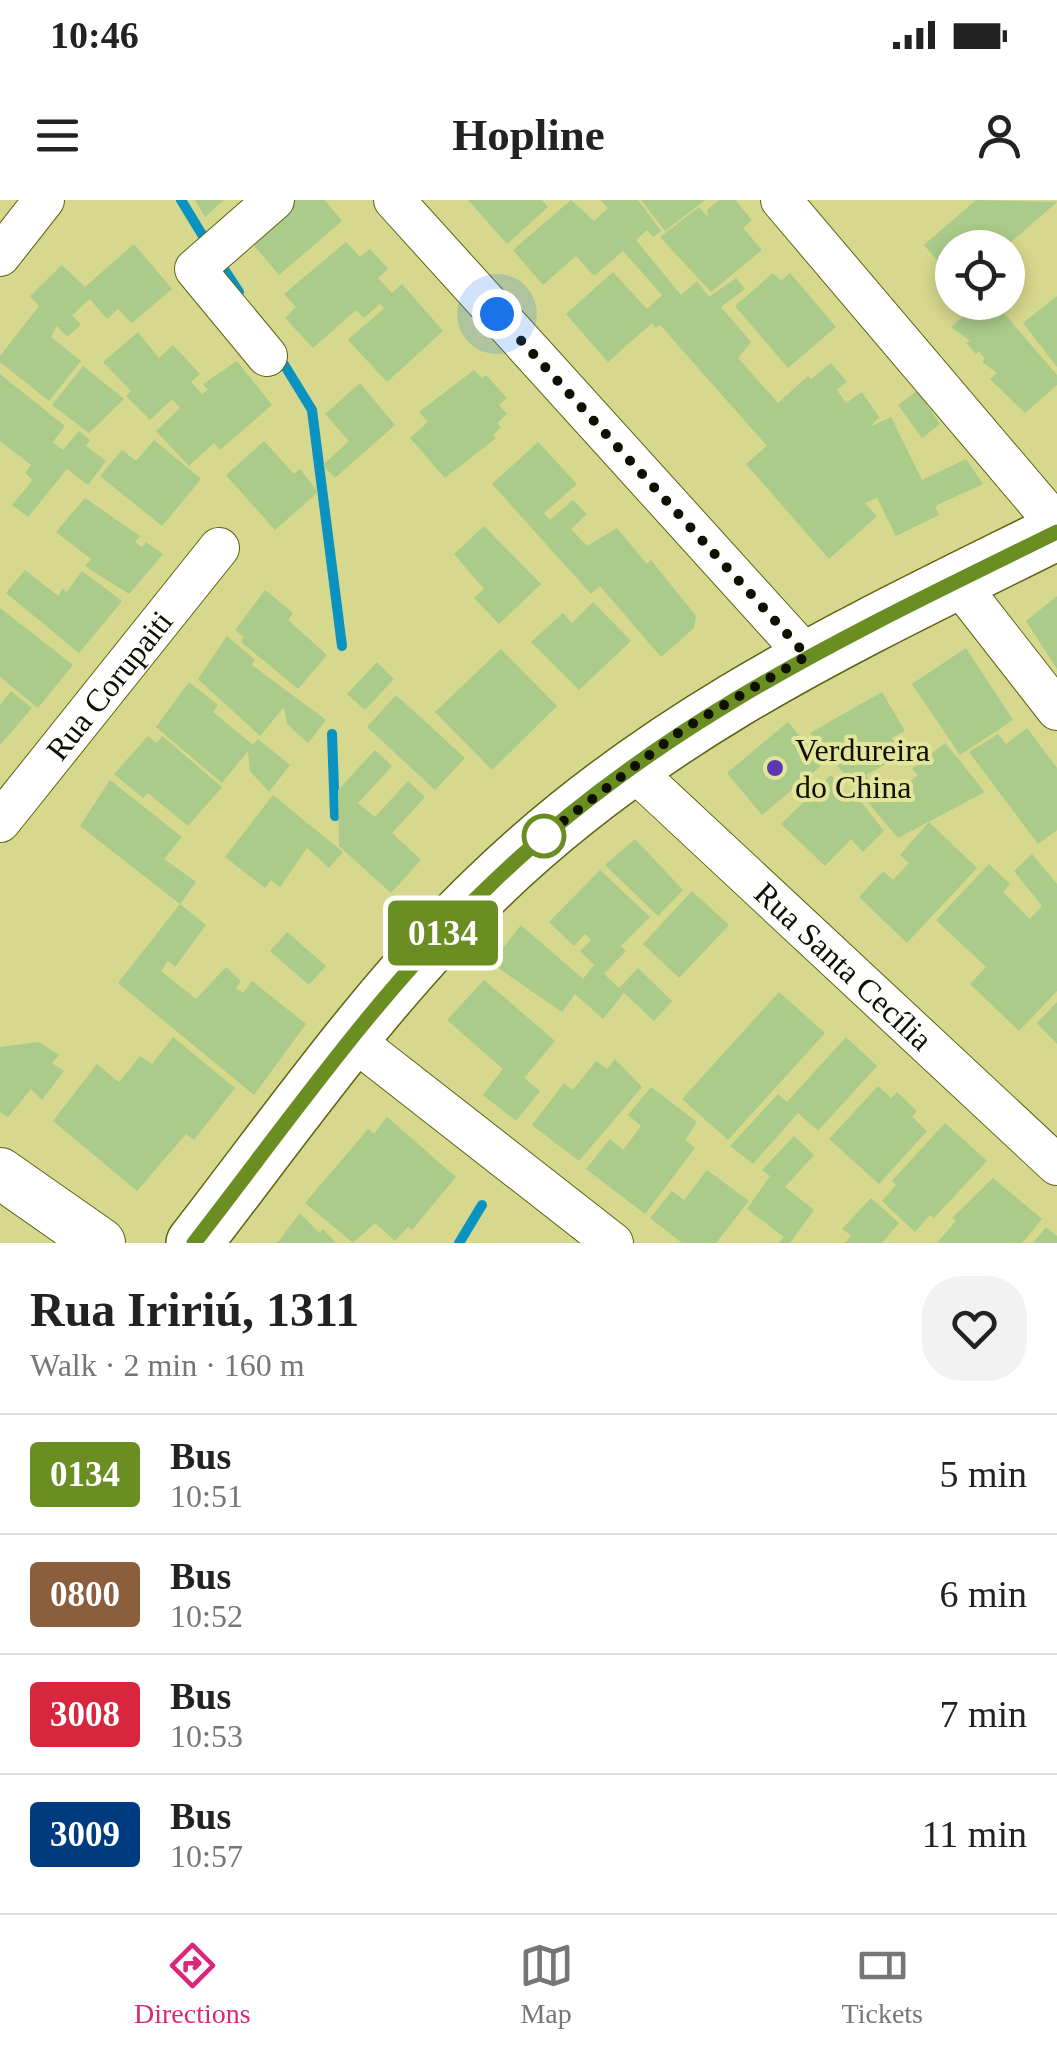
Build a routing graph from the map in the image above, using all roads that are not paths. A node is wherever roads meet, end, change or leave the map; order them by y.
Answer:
1 (44, 200) edge
2 (274, 200) edge
3 (394, 200) edge
4 (782, 200) edge
5 (0, 256) edge
6 (266, 356) dead end
7 (1057, 528) edge
8 (219, 548) dead end
9 (956, 582) junction
10 (807, 656) junction
11 (1057, 710) edge
12 (630, 766) junction
13 (0, 822) edge
14 (352, 1040) junction
15 (1057, 1165) edge
16 (0, 1173) edge
17 (100, 1243) edge
18 (194, 1243) edge
19 (613, 1243) edge

1 - 5 street
2 - 6 street
3 - 10 street
4 - 7 street
7 - 9 main road
8 - 13 street, Rua Corupaiti
9 - 10 main road
9 - 11 street
10 - 12 main road
12 - 14 main road
12 - 15 street, Rua Santa Cecília
14 - 18 main road
14 - 19 street
16 - 17 street

